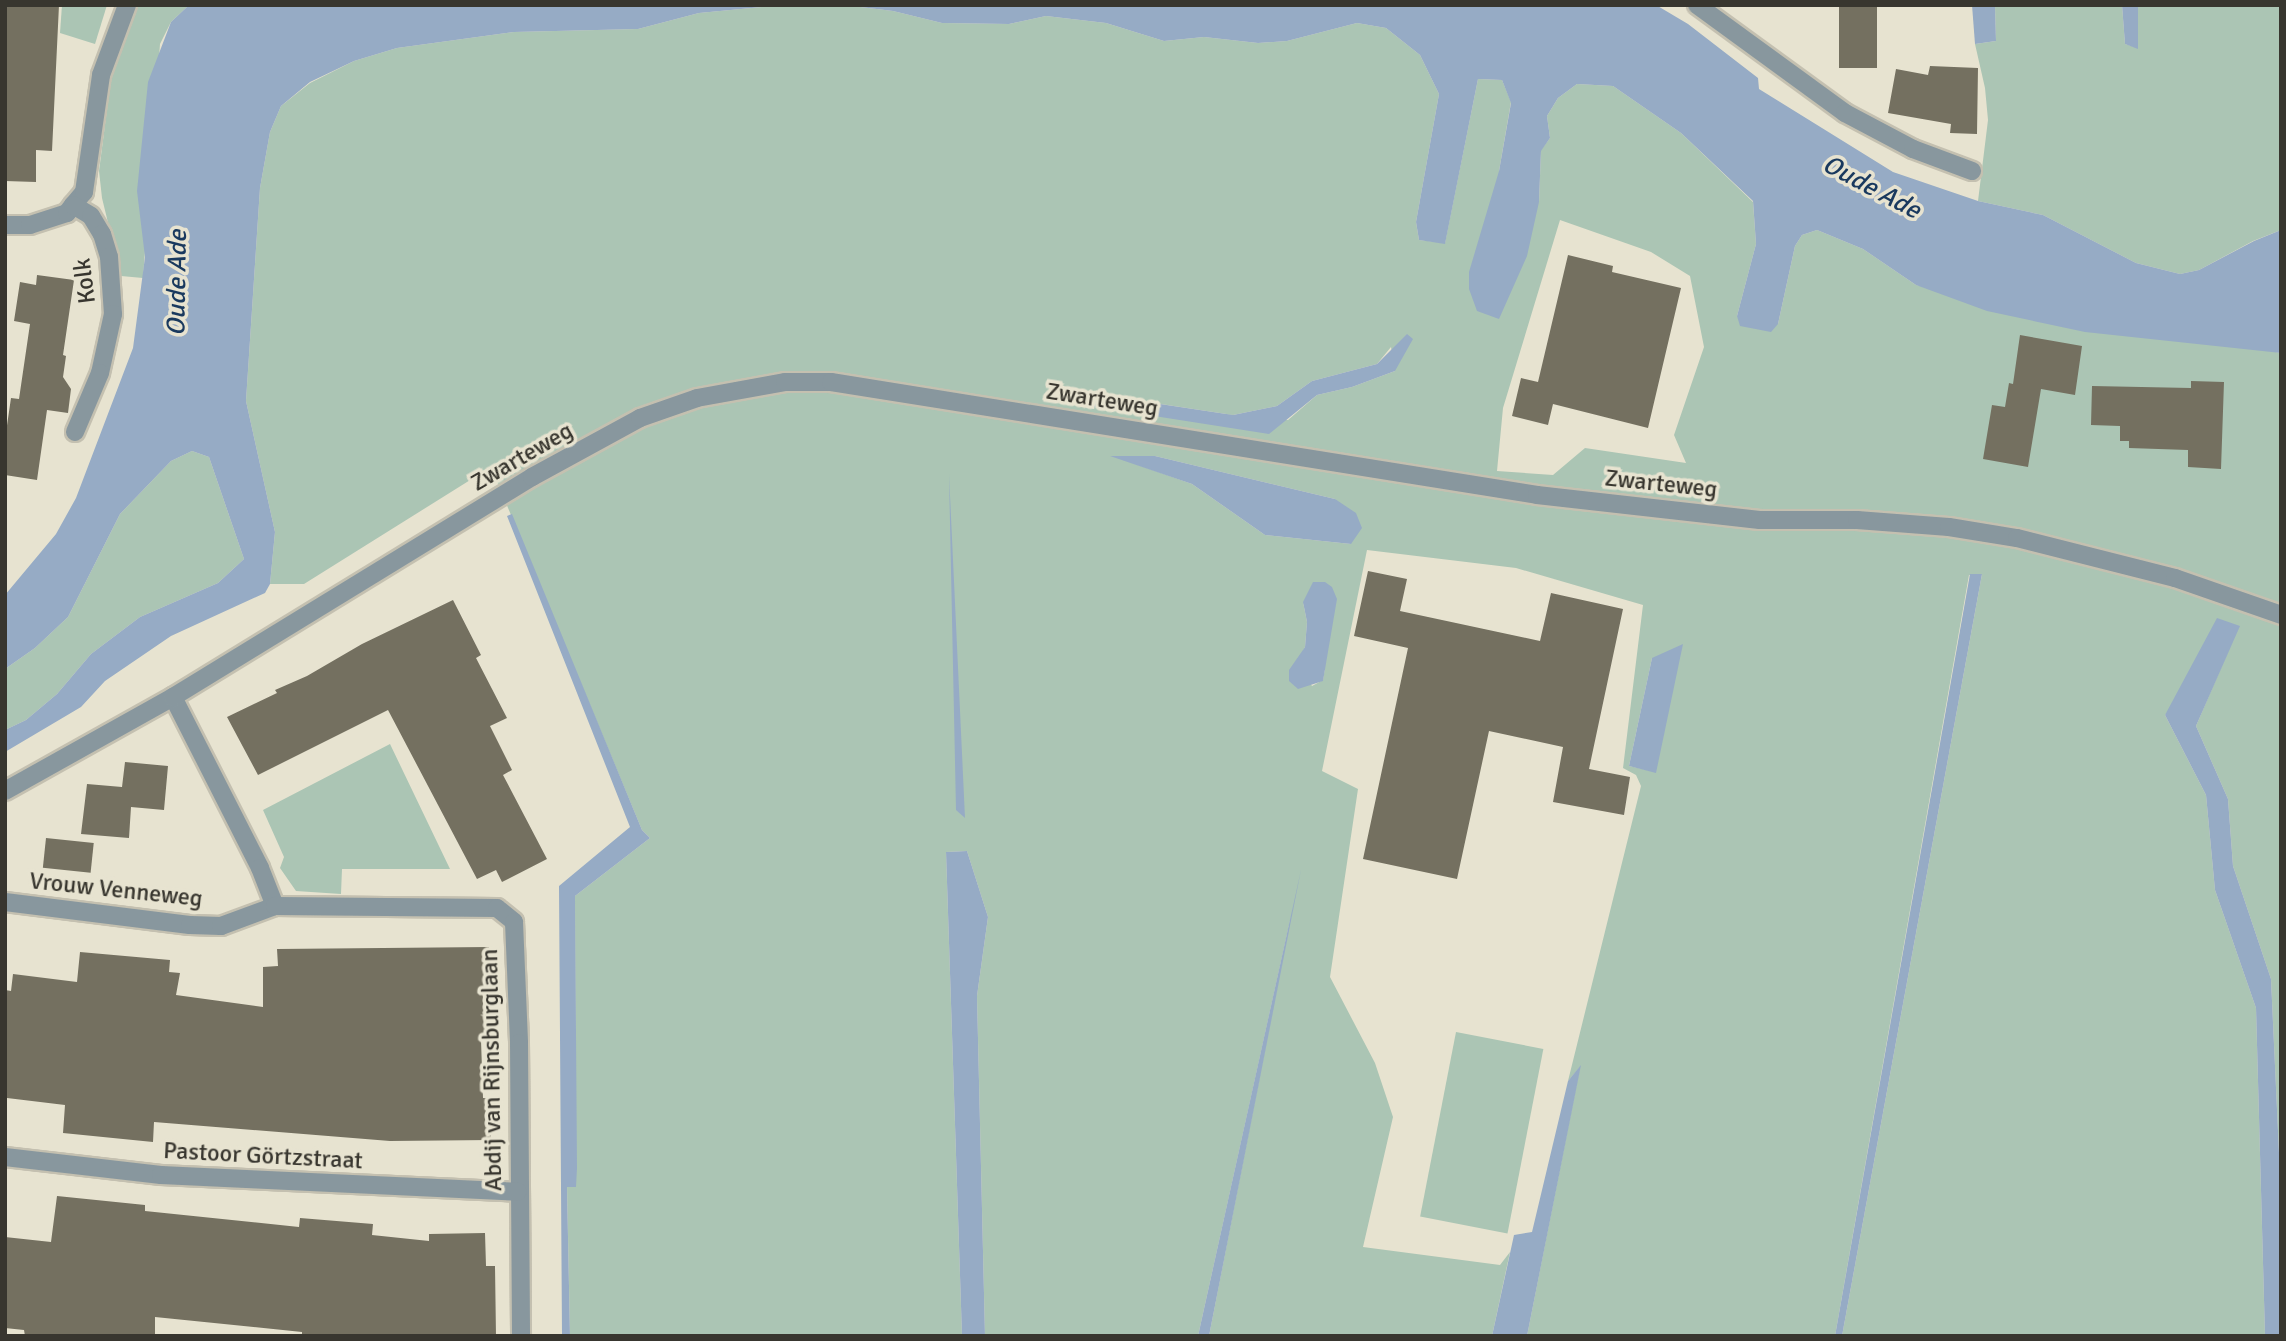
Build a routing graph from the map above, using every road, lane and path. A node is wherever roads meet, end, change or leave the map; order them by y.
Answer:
1 (127, 5) edge
2 (1697, 5) edge
3 (1972, 171) dead end
4 (73, 205) junction
5 (5, 225) edge
6 (75, 432) dead end
7 (2281, 615) edge
8 (173, 696) junction
9 (5, 790) edge
10 (5, 902) edge
11 (275, 906) junction
12 (221, 926) joint
13 (5, 1157) edge
14 (518, 1192) junction
15 (521, 1336) edge

1 - 4 street
2 - 3 street
4 - 5 street
4 - 6 street, Kolk
7 - 8 street, Zwarteweg
8 - 9 street, Zwarteweg
8 - 11 street
10 - 12 street, Vrouw Venneweg
11 - 12 street, Abdij van Rijnsburglaan
11 - 14 street, Abdij van Rijnsburglaan
13 - 14 street, Pastoor Görtzstraat
14 - 15 street, Abdij van Rijnsburglaan

